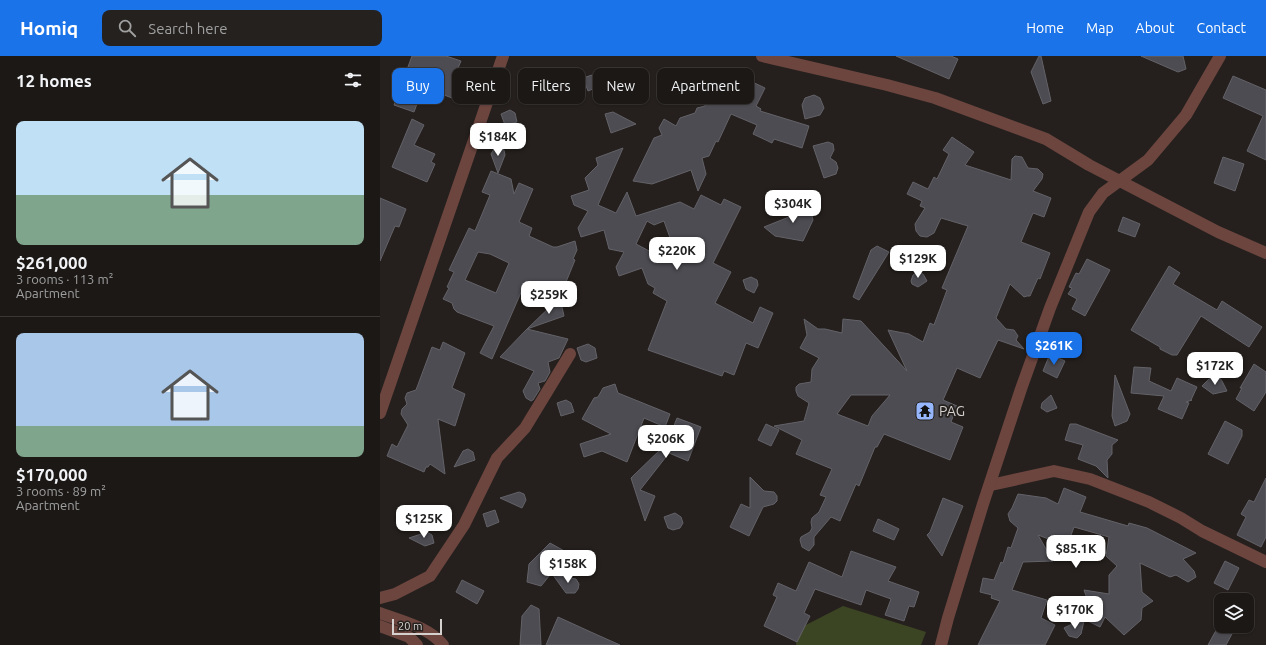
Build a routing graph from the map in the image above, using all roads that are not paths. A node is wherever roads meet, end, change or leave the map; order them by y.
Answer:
1 (503, 56) edge
2 (762, 56) edge
3 (1220, 56) edge
4 (1119, 180) junction
5 (1266, 253) edge
6 (570, 354) dead end
7 (380, 413) edge
8 (991, 485) junction
9 (1266, 562) edge
10 (380, 598) edge
11 (380, 613) edge
12 (380, 626) edge
13 (417, 645) edge
14 (443, 645) edge
15 (941, 645) edge

1 - 7 street
2 - 4 street
3 - 4 street
4 - 5 street
4 - 8 street
6 - 10 street
8 - 9 street
8 - 15 street
11 - 14 street
12 - 13 street

